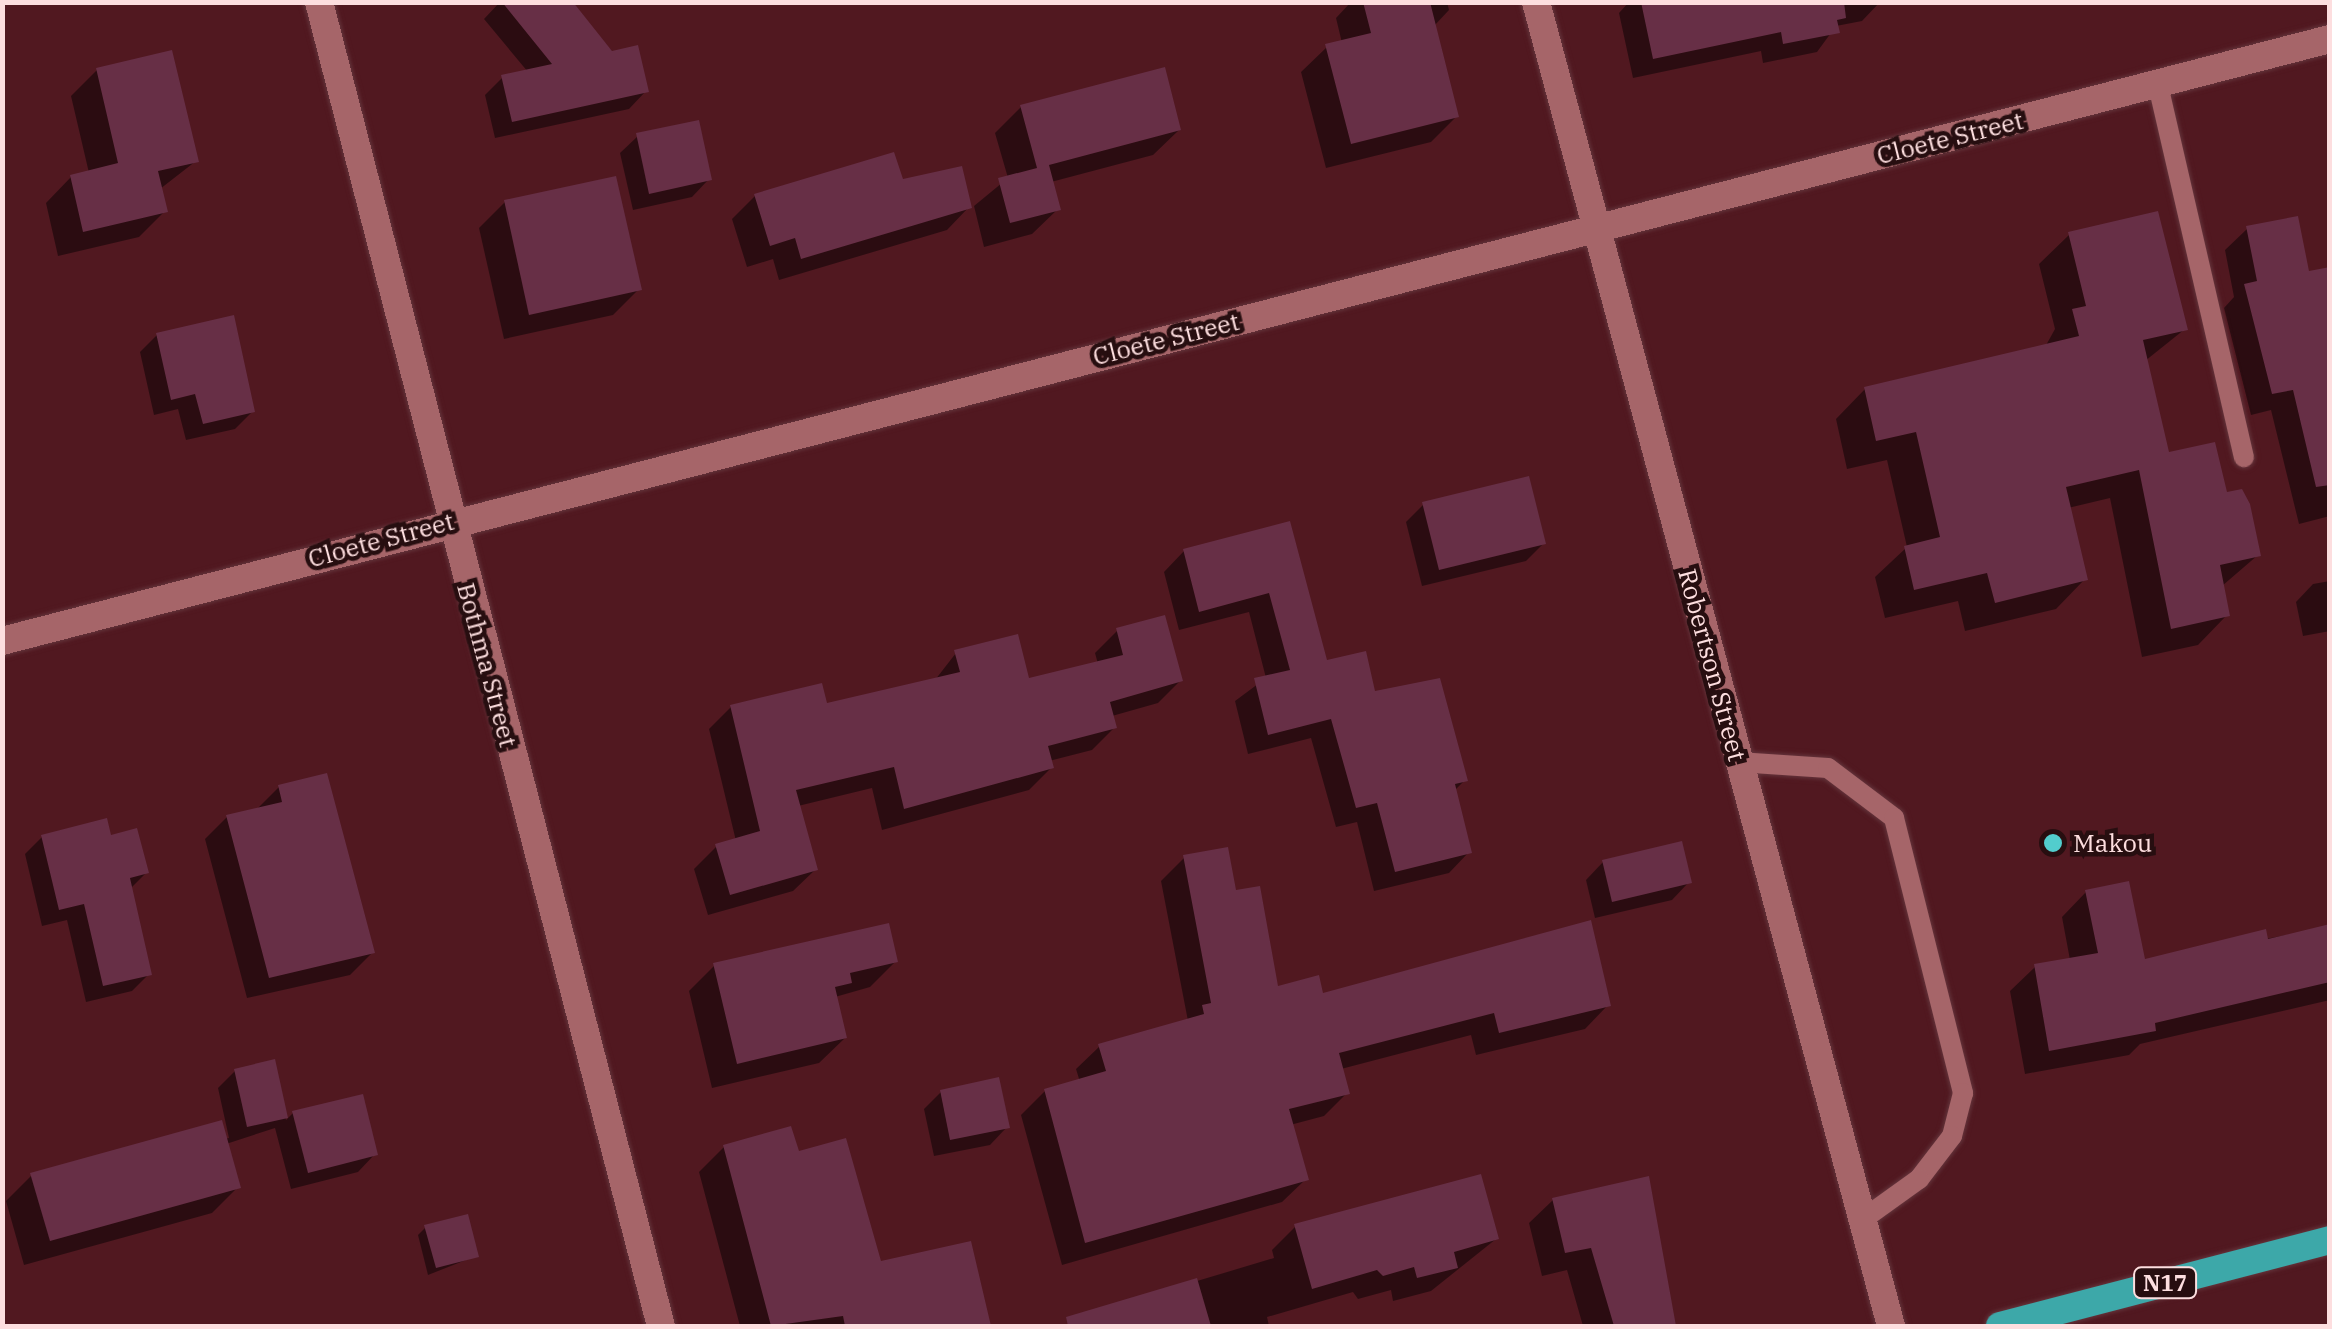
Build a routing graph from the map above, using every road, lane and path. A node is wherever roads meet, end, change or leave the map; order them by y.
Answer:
1 (319, 2) edge
2 (1536, 2) edge
3 (2330, 40) edge
4 (2158, 85) junction
5 (1594, 229) junction
6 (2244, 457) dead end
7 (449, 521) junction
8 (2, 641) edge
9 (1738, 762) junction
10 (1862, 1220) junction
11 (2330, 1240) edge
12 (660, 1326) edge
13 (1891, 1326) edge
14 (2000, 1326) edge

1 - 7 street, Bothma Street
2 - 5 street, Robertson Street
3 - 4 street, Cloete Street
4 - 5 street, Cloete Street
4 - 6 lane
5 - 7 street, Cloete Street
5 - 9 street, Robertson Street
7 - 8 street, Cloete Street
7 - 12 street, Bothma Street
9 - 10 street, Robertson Street
9 - 10 lane
10 - 13 street, Robertson Street
11 - 14 highway, N17

